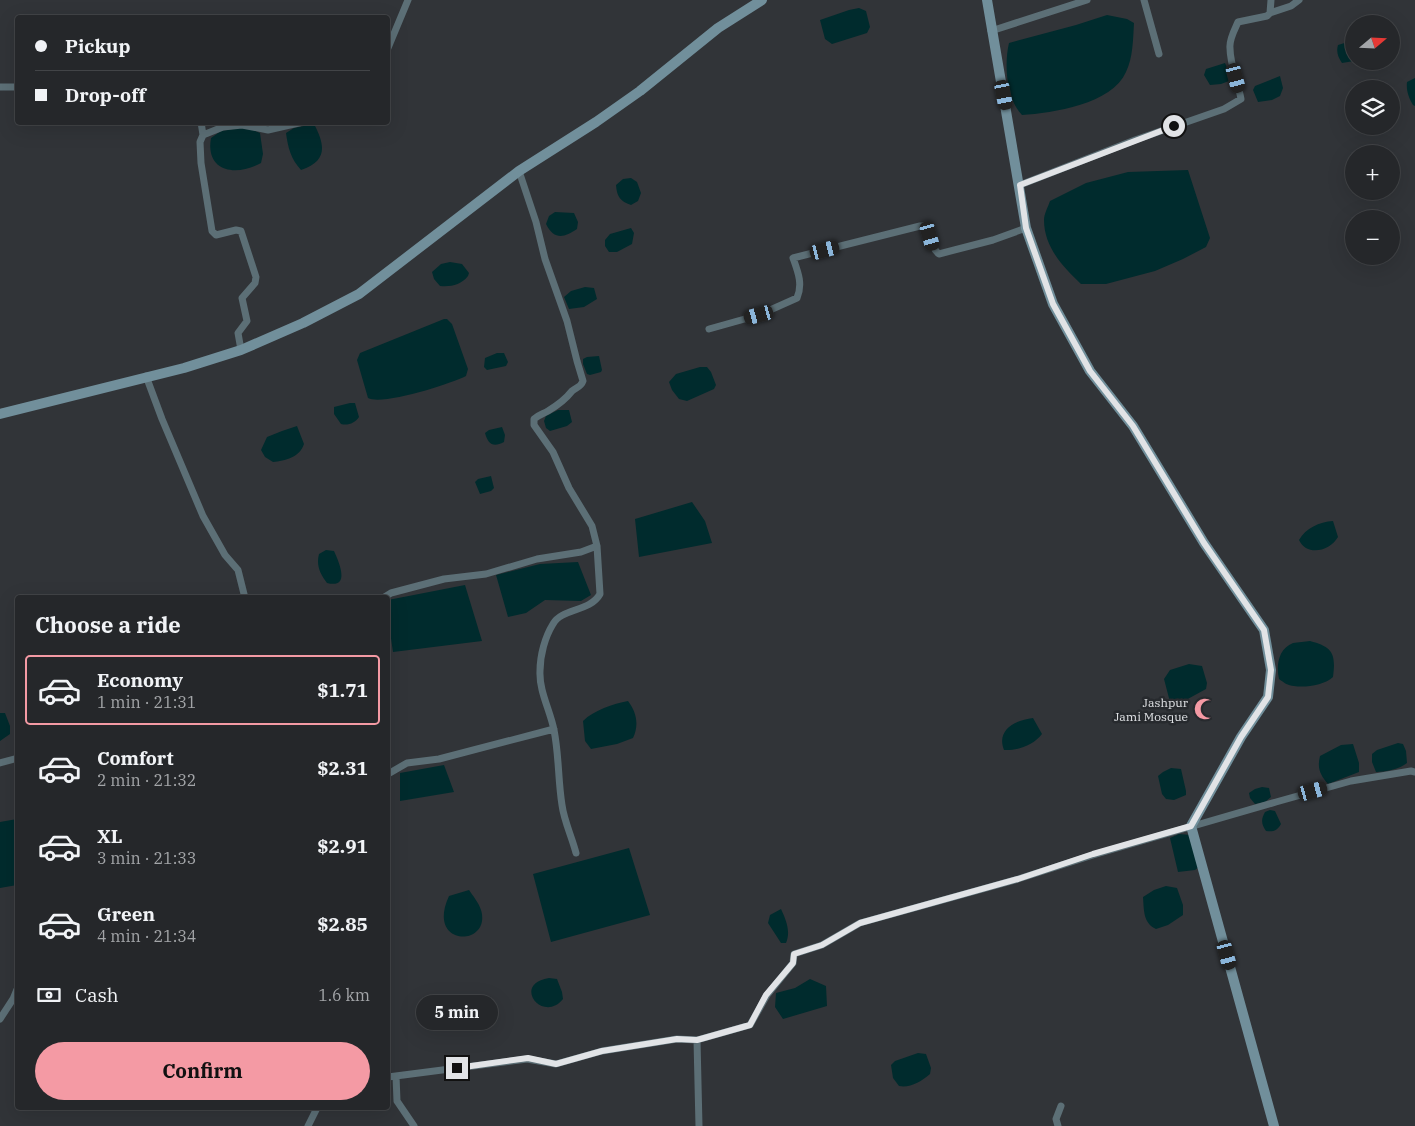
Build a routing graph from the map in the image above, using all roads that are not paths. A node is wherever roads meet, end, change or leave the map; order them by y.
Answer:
1 (408, 0) edge
2 (762, 0) edge
3 (987, 0) edge
4 (1087, 0) edge
5 (1144, 0) edge
6 (1271, 0) edge
7 (1299, 0) edge
8 (1270, 13) junction
9 (991, 31) junction
10 (390, 44) edge
11 (1159, 54) dead end
12 (0, 87) edge
13 (15, 87) edge
14 (201, 125) edge
15 (242, 125) edge
16 (242, 125) edge
17 (290, 125) edge
18 (203, 135) junction
19 (519, 171) junction
20 (1020, 185) junction
21 (1026, 228) junction
22 (709, 329) dead end
23 (241, 350) junction
24 (146, 376) junction
25 (0, 414) edge
26 (597, 546) junction
27 (244, 595) edge
28 (388, 595) edge
29 (554, 729) junction
30 (15, 759) edge
31 (0, 763) edge
32 (1415, 772) edge
33 (390, 773) edge
34 (1191, 826) junction
35 (576, 853) dead end
36 (15, 994) edge
37 (0, 1019) edge
38 (697, 1040) junction
39 (396, 1076) junction
40 (390, 1077) edge
41 (1061, 1106) dead end
42 (316, 1110) edge
43 (308, 1126) edge
44 (414, 1126) edge
45 (699, 1126) edge
46 (1058, 1126) edge
47 (1274, 1126) edge

1 - 10 street
2 - 19 street
3 - 9 street
4 - 9 street
5 - 11 street
6 - 8 street
7 - 8 street
8 - 20 street
9 - 20 street
12 - 13 street
14 - 18 street
15 - 18 street
16 - 17 street
18 - 23 street
19 - 23 street
19 - 26 street
20 - 21 street
21 - 22 street
21 - 34 street
23 - 24 street
24 - 25 street
24 - 27 street
26 - 28 street
26 - 29 street
29 - 33 street
29 - 35 street
30 - 31 street
32 - 34 street
34 - 38 street
34 - 47 street
36 - 37 street
38 - 39 street
38 - 45 street
39 - 40 street
39 - 44 street
41 - 46 street
42 - 43 street

